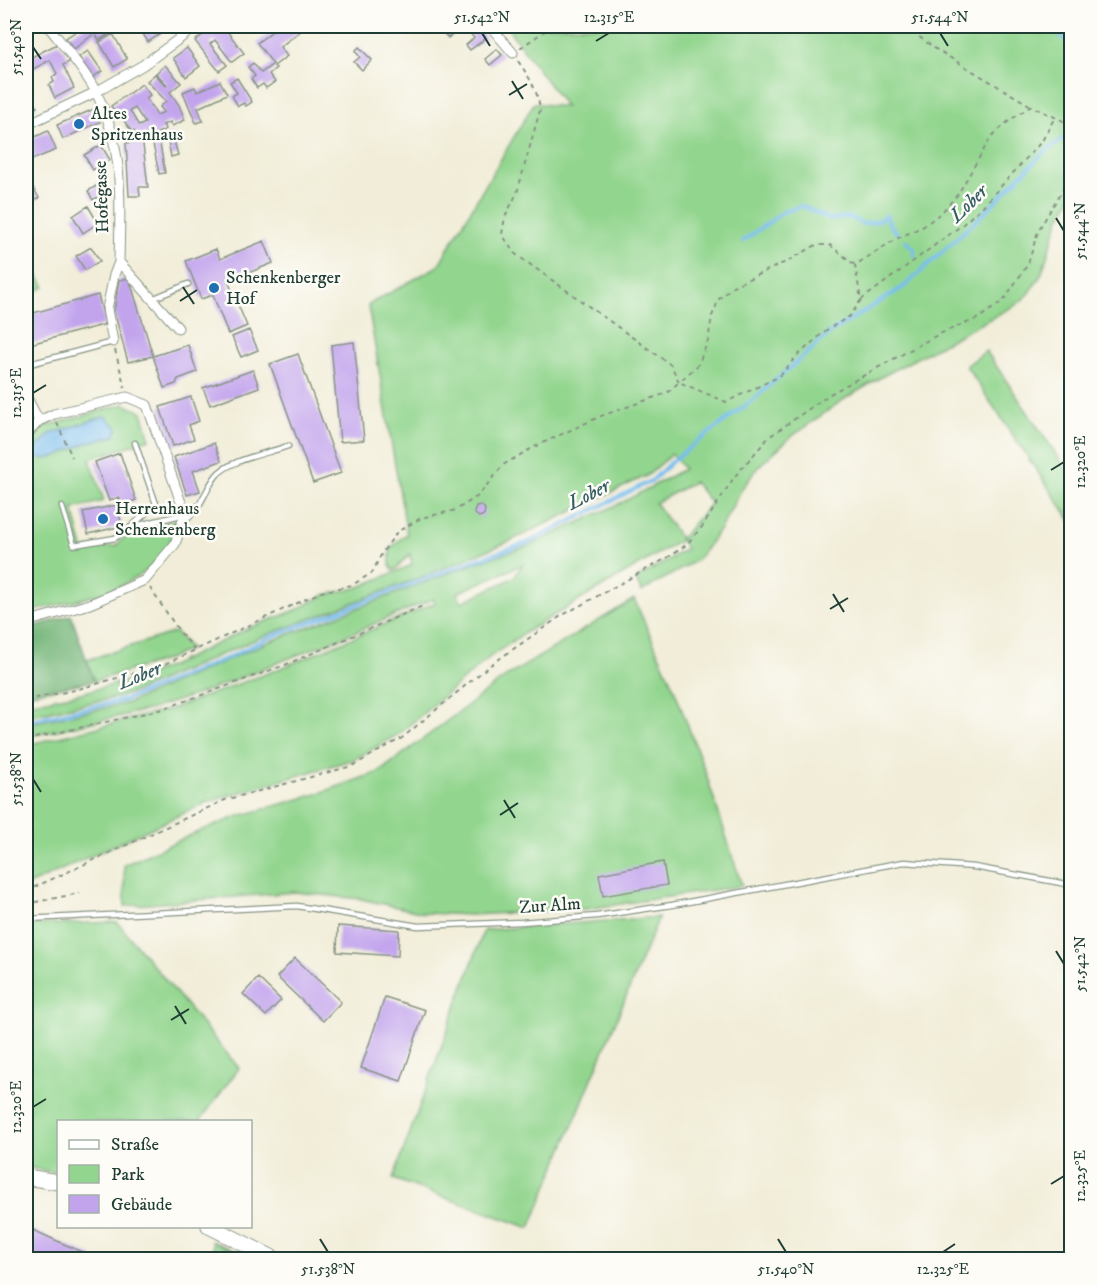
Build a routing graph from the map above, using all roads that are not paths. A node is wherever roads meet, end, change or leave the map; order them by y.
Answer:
1 (48, 26) edge
2 (197, 26) edge
3 (490, 26) edge
4 (513, 53) road end
5 (96, 92) junction
6 (26, 123) edge
7 (119, 262) junction
8 (188, 284) dead end
9 (152, 299) junction
10 (178, 328) dead end
11 (113, 342) joint
12 (26, 365) edge
13 (26, 396) edge
14 (39, 421) junction
15 (26, 435) edge
16 (135, 443) dead end
17 (288, 446) dead end
18 (62, 507) dead end
19 (183, 518) junction
20 (130, 527) junction
21 (26, 622) edge
22 (1071, 885) edge
23 (26, 919) edge
24 (26, 1177) edge
25 (57, 1182) edge
26 (211, 1228) edge
27 (277, 1260) edge

1 - 5 street, Hofegasse
2 - 5 street
3 - 4 street
5 - 6 street
5 - 7 street, Hofegasse
7 - 9 street
7 - 11 street, Hofegasse
8 - 9 lane
9 - 10 street
11 - 12 lane
13 - 14 street
14 - 15 street
14 - 19 street
16 - 20 lane
17 - 19 lane
18 - 20 lane
19 - 20 lane
19 - 21 street
22 - 23 lane, Zur Alm
24 - 25 main road
26 - 27 main road

